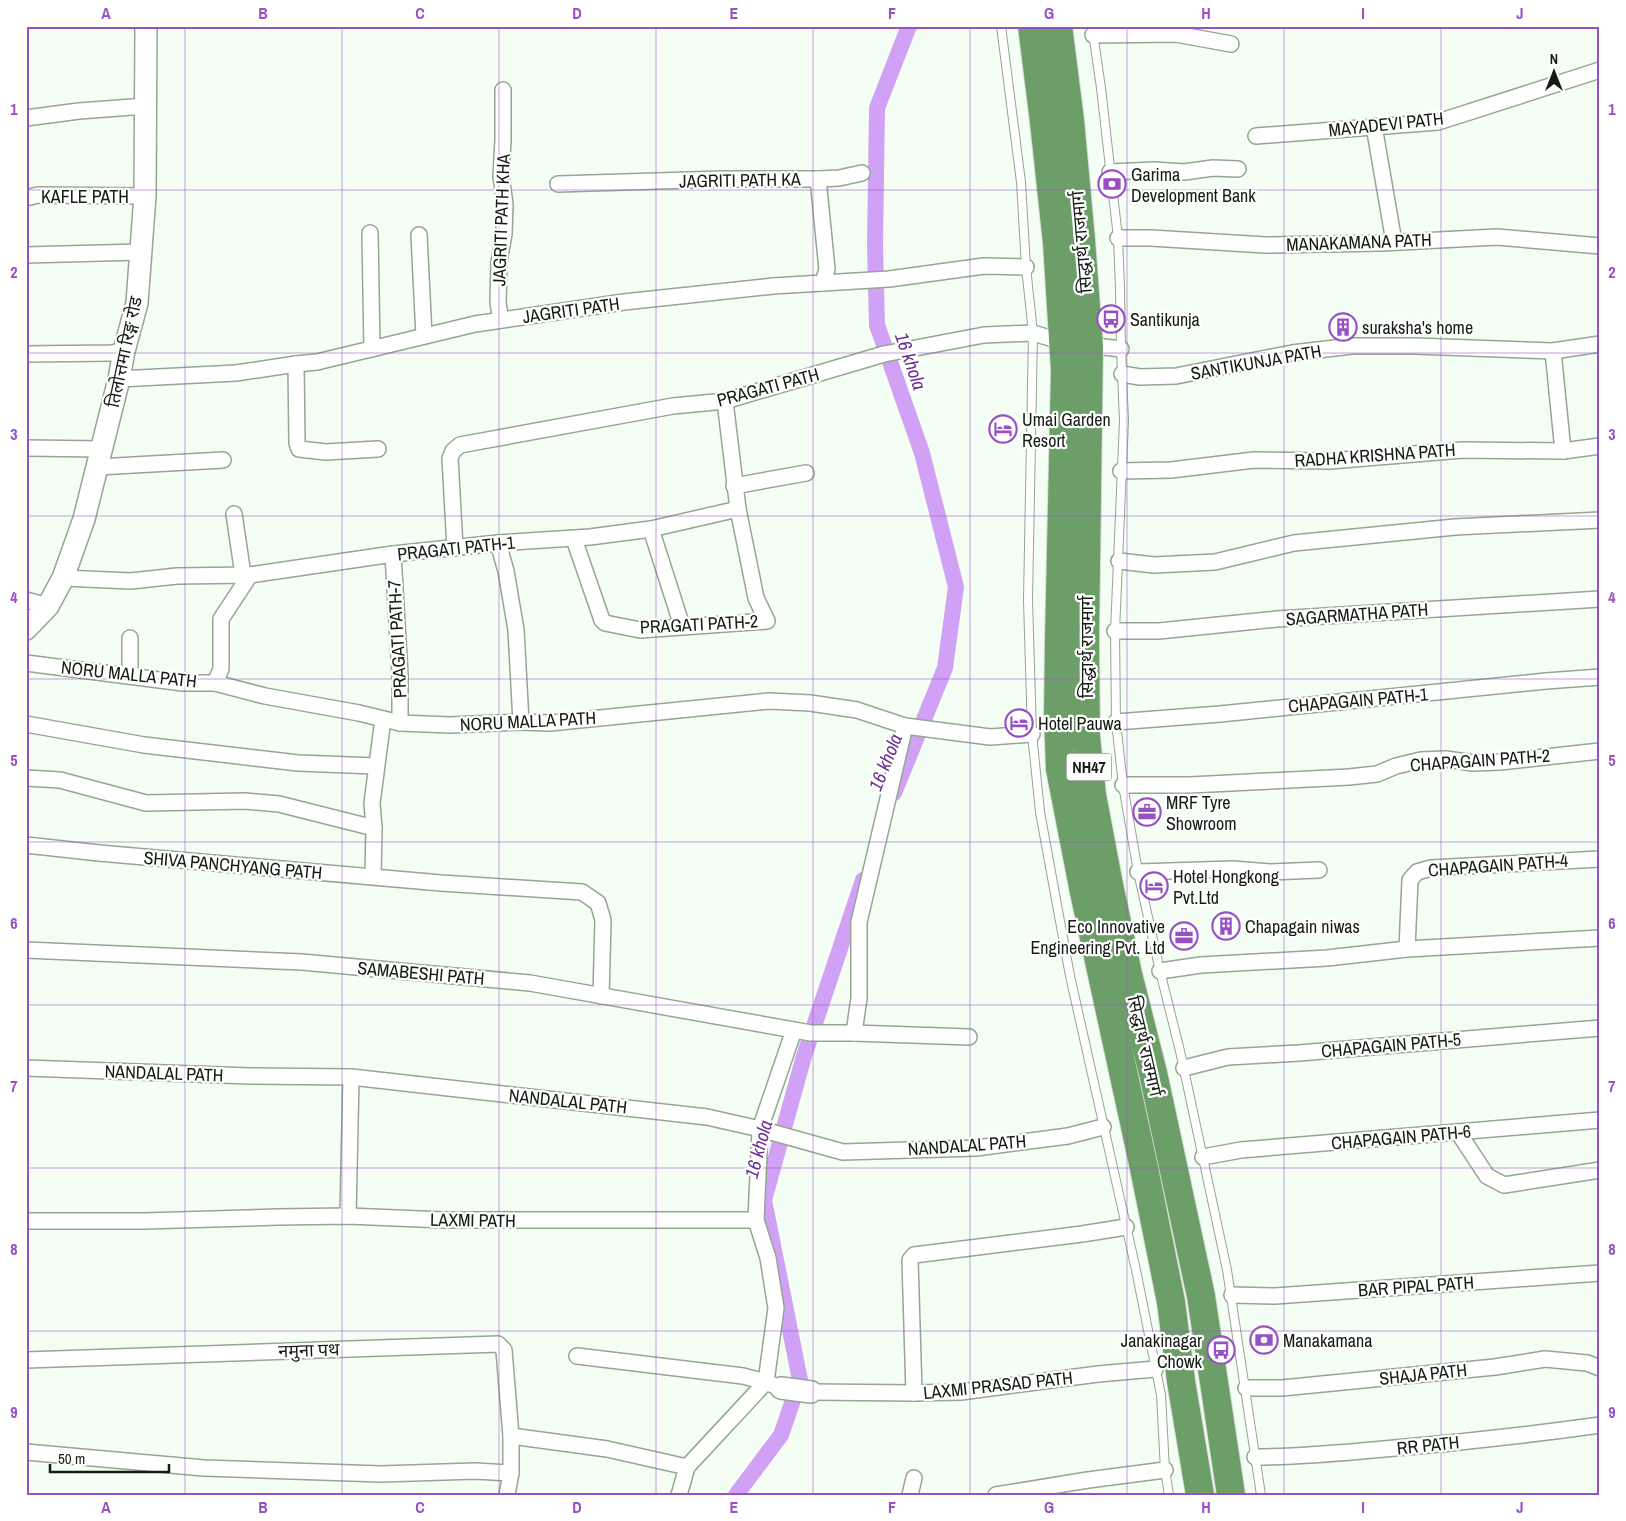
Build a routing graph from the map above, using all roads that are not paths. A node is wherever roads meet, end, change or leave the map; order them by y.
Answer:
1 (146, 26) edge
2 (1001, 26) edge
3 (1032, 26) edge
4 (1058, 26) edge
5 (1092, 30) edge
6 (1231, 44) dead end
7 (1600, 70) edge
8 (504, 90) dead end
9 (146, 106) junction
10 (26, 118) edge
11 (1374, 126) junction
12 (1256, 136) dead end
13 (1238, 169) dead end
14 (1110, 172) junction
15 (862, 173) dead end
16 (818, 179) junction
17 (558, 184) dead end
18 (145, 196) junction
19 (26, 198) edge
20 (370, 233) dead end
21 (419, 235) dead end
22 (1118, 238) junction
23 (1394, 242) junction
24 (1600, 246) edge
25 (140, 252) junction
26 (26, 254) edge
27 (1026, 267) junction
28 (823, 283) junction
29 (501, 320) junction
30 (1033, 333) junction
31 (424, 336) junction
32 (1063, 342) junction
33 (1600, 344) edge
34 (1089, 346) junction
35 (372, 349) junction
36 (1121, 349) junction
37 (124, 351) junction
38 (1553, 351) junction
39 (26, 354) edge
40 (296, 364) junction
41 (1122, 374) junction
42 (119, 380) junction
43 (725, 401) junction
44 (1600, 446) edge
45 (26, 448) edge
46 (378, 449) dead end
47 (1562, 451) junction
48 (100, 458) junction
49 (223, 460) dead end
50 (1121, 471) junction
51 (806, 474) dead end
52 (734, 486) junction
53 (738, 509) junction
54 (234, 514) dead end
55 (1600, 520) edge
56 (651, 529) junction
57 (574, 539) junction
58 (498, 543) junction
59 (455, 548) junction
60 (393, 554) junction
61 (1119, 561) junction
62 (246, 575) junction
63 (63, 578) junction
64 (1600, 598) edge
65 (26, 600) edge
66 (48, 606) junction
67 (682, 626) junction
68 (26, 629) edge
69 (1115, 631) junction
70 (130, 638) dead end
71 (26, 663) edge
72 (130, 676) junction
73 (1600, 677) edge
74 (215, 683) junction
75 (383, 719) junction
76 (521, 722) junction
77 (1116, 722) junction
78 (400, 723) junction
79 (26, 724) edge
80 (905, 726) junction
81 (1032, 734) junction
82 (1600, 751) edge
83 (376, 766) junction
84 (26, 778) edge
85 (1122, 785) junction
86 (374, 828) junction
87 (26, 845) edge
88 (1600, 859) edge
89 (1319, 870) dead end
90 (1138, 872) junction
91 (373, 876) junction
92 (1600, 938) edge
93 (1407, 949) junction
94 (26, 950) edge
95 (1160, 971) junction
96 (601, 996) junction
97 (1600, 1028) edge
98 (794, 1030) junction
99 (854, 1033) junction
100 (969, 1037) dead end
101 (26, 1068) edge
102 (1184, 1068) junction
103 (351, 1077) junction
104 (1600, 1120) edge
105 (1103, 1127) junction
106 (760, 1130) junction
107 (1458, 1132) junction
108 (1203, 1157) junction
109 (1600, 1170) edge
110 (348, 1216) junction
111 (756, 1220) junction
112 (26, 1221) edge
113 (1126, 1227) junction
114 (1600, 1273) edge
115 (1232, 1295) junction
116 (577, 1356) dead end
117 (26, 1360) edge
118 (1600, 1368) edge
119 (1155, 1369) junction
120 (773, 1385) junction
121 (1246, 1388) junction
122 (811, 1392) joint
123 (914, 1393) junction
124 (1600, 1425) edge
125 (511, 1436) junction
126 (26, 1452) edge
127 (1255, 1457) junction
128 (687, 1467) junction
129 (1165, 1470) junction
130 (511, 1473) junction
131 (914, 1478) dead end
132 (507, 1495) edge
133 (679, 1495) edge
134 (910, 1495) edge
135 (996, 1495) edge
136 (1169, 1495) edge
137 (1200, 1495) edge
138 (1231, 1495) edge
139 (1261, 1495) edge

1 - 9 street, तिलोत्तमा रिङ्ग रोड
2 - 27 lane
3 - 32 highway, सिद्धार्थ राजमार्ग / NH47
4 - 34 highway, सिद्धार्थ राजमार्ग / NH47
5 - 6 street
5 - 14 lane
7 - 11 street, MAYADEVI PATH
8 - 29 street, JAGRITI PATH KHA
9 - 10 street
9 - 18 street, तिलोत्तमा रिङ्ग रोड
11 - 12 street, MAYADEVI PATH
11 - 23 street
13 - 14 street
14 - 22 lane
15 - 16 street
16 - 17 street, JAGRITI PATH KA
16 - 28 street, JAGRITI PATH KA
18 - 19 street, KAFLE PATH
18 - 25 street, तिलोत्तमा रिङ्ग रोड
20 - 35 street
21 - 31 street
22 - 23 street, MANAKAMANA PATH
22 - 36 lane
23 - 24 street, MANAKAMANA PATH
25 - 26 street
25 - 37 street, तिलोत्तमा रिङ्ग रोड
27 - 28 street, JAGRITI PATH
27 - 30 lane
28 - 29 street, JAGRITI PATH
29 - 31 street, JAGRITI PATH
30 - 32 street, PRAGATI PATH
30 - 43 street, PRAGATI PATH
30 - 81 lane
31 - 35 street, JAGRITI PATH
32 - 34 street, PRAGATI PATH
32 - 137 highway, सिद्धार्थ राजमार्ग / NH47
33 - 38 street, SANTIKUNJA PATH
34 - 36 street, PRAGATI PATH
34 - 138 highway, सिद्धार्थ राजमार्ग / NH47
35 - 40 street, JAGRITI PATH
36 - 41 lane
37 - 39 street
37 - 42 street, तिलोत्तमा रिङ्ग रोड
38 - 41 street, SANTIKUNJA PATH
38 - 47 street
40 - 42 street, JAGRITI PATH
40 - 46 street
41 - 50 lane
42 - 48 street, तिलोत्तमा रिङ्ग रोड
43 - 52 street
43 - 59 street, PRAGATI PATH
44 - 47 street, RADHA KRISHNA PATH
45 - 48 street
47 - 50 street, RADHA KRISHNA PATH
48 - 49 street
48 - 63 street, तिलोत्तमा रिङ्ग रोड
50 - 61 lane
51 - 52 street
52 - 53 street
53 - 56 street, PRAGATI PATH-1
53 - 67 street, PRAGATI PATH-2
54 - 62 street
55 - 61 street
56 - 57 street, PRAGATI PATH-1
56 - 67 street
57 - 58 street, PRAGATI PATH-1
57 - 67 street, PRAGATI PATH-2
58 - 59 street, PRAGATI PATH-1
58 - 76 street
59 - 60 street, PRAGATI PATH-1
60 - 62 street, PRAGATI PATH-1
60 - 78 street, PRAGATI PATH-7
61 - 69 lane
62 - 63 street, PRAGATI PATH-1
62 - 74 street
63 - 66 street, तिलोत्तमा रिङ्ग रोड
64 - 69 street, SAGARMATHA PATH
65 - 66 street
66 - 68 street, तिलोत्तमा रिङ्ग रोड
69 - 77 lane
70 - 72 street
71 - 72 street, NORU MALLA PATH
72 - 74 street, NORU MALLA PATH
73 - 77 street, CHAPAGAIN PATH-1
74 - 75 street, NORU MALLA PATH
75 - 78 street, NORU MALLA PATH
75 - 83 street
76 - 78 street, NORU MALLA PATH
76 - 80 street, NORU MALLA PATH
77 - 85 lane
79 - 83 street
80 - 81 street, NORU MALLA PATH
80 - 99 street
81 - 105 lane
82 - 85 street, CHAPAGAIN PATH-2
83 - 86 street
84 - 86 street
85 - 90 lane
86 - 91 street
87 - 91 street, SHIVA PANCHYANG PATH
88 - 93 street, CHAPAGAIN PATH-4
89 - 90 street
90 - 95 lane
91 - 96 street, SHIVA PANCHYANG PATH
92 - 93 street
93 - 95 street
94 - 96 street, SAMABESHI PATH
95 - 102 lane
96 - 98 street, SAMABESHI PATH
97 - 102 street, CHAPAGAIN PATH-5
98 - 99 street, SAMABESHI PATH
98 - 106 street
99 - 100 street, SAMABESHI PATH
101 - 103 street, NANDALAL PATH
102 - 108 lane
103 - 106 street, NANDALAL PATH
103 - 110 street
104 - 107 street, CHAPAGAIN PATH-6
105 - 106 street, NANDALAL PATH
105 - 113 lane
106 - 111 street
107 - 108 street, CHAPAGAIN PATH-6
107 - 109 street
108 - 115 lane
110 - 111 street, LAXMI PATH
110 - 112 street, LAXMI PATH
111 - 120 street
113 - 119 lane
113 - 123 street
114 - 115 street, BAR PIPAL PATH
115 - 121 lane
116 - 120 street
117 - 125 street, नमुना पथ
118 - 121 street, SHAJA PATH
119 - 123 street, LAXMI PRASAD PATH
119 - 129 lane
120 - 122 street
120 - 128 street
121 - 127 lane
122 - 123 street, LAXMI PRASAD PATH
124 - 127 street, RR PATH
125 - 128 street
125 - 130 street, नमुना पथ
126 - 130 street
127 - 139 lane
128 - 133 street
129 - 135 street
129 - 136 lane
130 - 132 street, नमुना पथ
131 - 134 street

